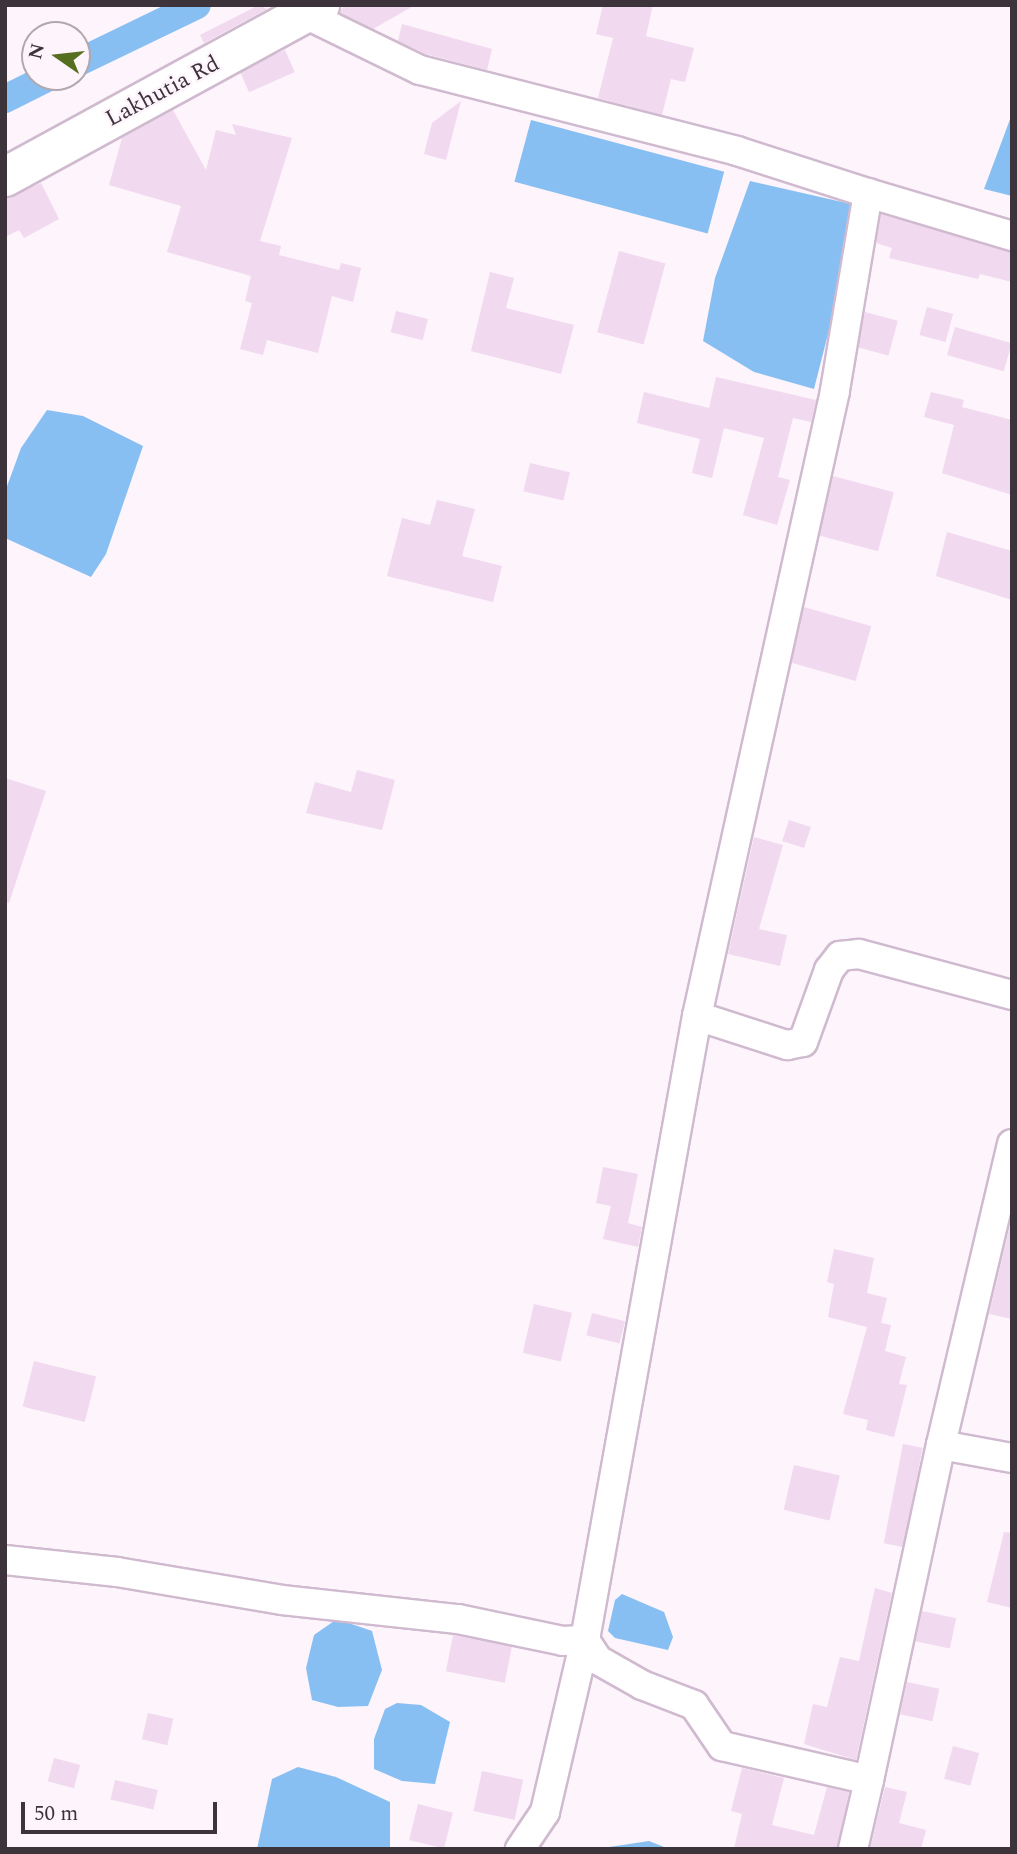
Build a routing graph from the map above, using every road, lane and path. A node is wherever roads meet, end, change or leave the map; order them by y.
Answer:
1 (313, 9) edge
2 (5, 177) edge
3 (868, 193) junction
4 (1012, 236) edge
5 (1012, 995) edge
6 (696, 1016) junction
7 (1012, 1144) edge
8 (941, 1445) junction
9 (1012, 1458) edge
10 (5, 1560) edge
11 (585, 1640) junction
12 (869, 1780) junction
13 (520, 1849) edge
14 (853, 1849) edge

1 - 2 street, Lakhutia Rd
1 - 3 street
3 - 4 street
3 - 6 street
5 - 6 street
6 - 11 street
7 - 8 street
8 - 9 street
8 - 12 street
10 - 11 street
11 - 12 street
11 - 13 street
12 - 14 street

